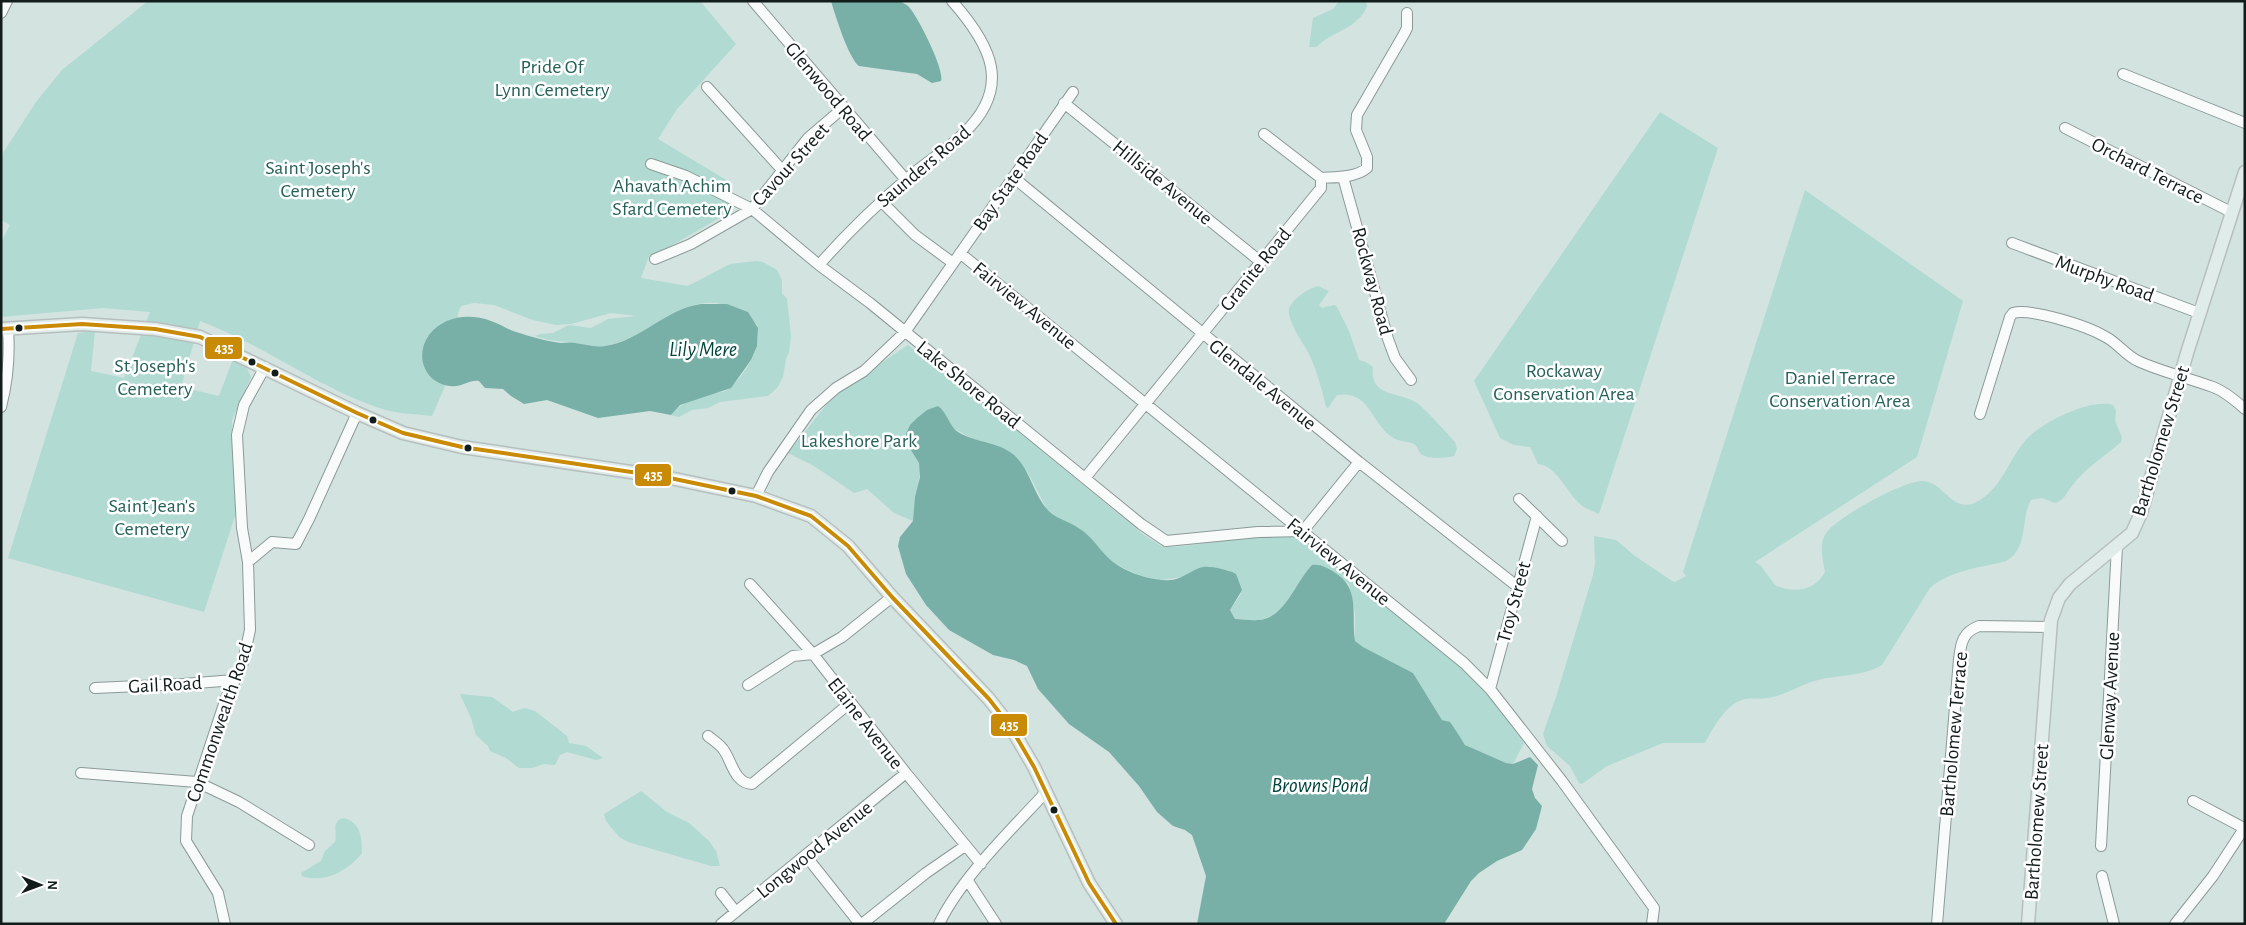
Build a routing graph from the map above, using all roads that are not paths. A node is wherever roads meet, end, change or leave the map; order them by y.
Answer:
1 (7, 1) edge
2 (753, 1) edge
3 (952, 1) edge
4 (1, 13) edge
5 (1407, 13) dead end
6 (2123, 74) dead end
7 (707, 87) dead end
8 (1073, 92) dead end
9 (1064, 103) junction
10 (843, 108) junction
11 (2245, 123) edge
12 (2065, 128) dead end
13 (1264, 134) dead end
14 (651, 164) dead end
15 (783, 170) junction
16 (2244, 176) edge
17 (1013, 177) junction
18 (1343, 177) junction
19 (1321, 178) junction
20 (906, 180) junction
21 (881, 201) junction
22 (752, 209) junction
23 (2231, 212) junction
24 (2012, 243) dead end
25 (960, 252) junction
26 (655, 259) dead end
27 (1261, 262) junction
28 (953, 263) junction
29 (819, 265) junction
30 (2199, 313) junction
31 (5, 329) edge
32 (905, 332) junction
33 (1202, 334) junction
34 (265, 367) junction
35 (2180, 377) junction
36 (1411, 380) dead end
37 (1146, 404) junction
38 (1, 406) edge
39 (2245, 409) edge
40 (357, 413) junction
41 (1980, 414) dead end
42 (1359, 462) junction
43 (1085, 478) junction
44 (756, 496) junction
45 (1519, 499) dead end
46 (1537, 516) junction
47 (1303, 531) junction
48 (1562, 540) dead end
49 (2117, 546) junction
50 (248, 562) junction
51 (750, 584) dead end
52 (1518, 587) junction
53 (892, 597) junction
54 (2051, 627) junction
55 (812, 654) junction
56 (235, 680) junction
57 (748, 685) dead end
58 (95, 688) dead end
59 (1490, 689) junction
60 (850, 703) junction
61 (708, 736) dead end
62 (81, 773) dead end
63 (906, 774) junction
64 (197, 782) junction
65 (1046, 792) junction
66 (2193, 801) dead end
67 (2244, 828) edge
68 (310, 845) dead end
69 (964, 846) junction
70 (2101, 846) dead end
71 (806, 856) junction
72 (981, 864) junction
73 (2102, 876) dead end
74 (968, 880) junction
75 (721, 893) dead end
76 (736, 912) junction
77 (225, 924) edge
78 (722, 924) edge
79 (861, 924) edge
80 (939, 924) edge
81 (996, 924) edge
82 (1116, 924) edge
83 (1652, 924) edge
84 (1937, 924) edge
85 (2028, 924) edge
86 (2114, 924) edge
87 (2175, 924) edge

1 - 4 street
2 - 10 street, Glenwood Road
3 - 20 street, Saunders Road
5 - 18 street
6 - 11 street
7 - 15 street
8 - 9 street, Bay State Road
9 - 17 street, Bay State Road
9 - 27 street, Hillside Avenue
10 - 15 street, Cavour Street
10 - 20 street, Glenwood Road
12 - 23 street, Orchard Terrace
13 - 19 street
14 - 22 street, Lake Shore Road
15 - 22 street, Cavour Street
16 - 23 main road, Bartholomew Street
17 - 25 street, Bay State Road
17 - 33 street, Glendale Avenue
18 - 19 street
18 - 36 street, Rockway Road
19 - 27 street, Granite Road
20 - 21 street, Saunders Road
21 - 28 street
21 - 29 street, Saunders Road
22 - 26 street, Cavour Street
22 - 29 street, Lake Shore Road
23 - 30 main road, Bartholomew Street
24 - 30 street, Murphy Road
25 - 28 street, Bay State Road
25 - 37 street, Fairview Avenue
27 - 33 street, Granite Road
28 - 32 street, Bay State Road
29 - 32 street, Lake Shore Road
30 - 35 main road, Bartholomew Street
31 - 34 main road
31 - 38 street
32 - 43 street, Lake Shore Road
32 - 44 street, Bay State Road
33 - 37 street, Granite Road
33 - 42 street, Glendale Avenue
34 - 40 main road
34 - 50 street, Commonwealth Road
35 - 39 street
35 - 41 street
35 - 49 main road, Bartholomew Street
37 - 43 street, Granite Road
37 - 47 street, Fairview Avenue
40 - 44 main road
40 - 50 street
42 - 47 street
42 - 52 street, Glendale Avenue
43 - 47 street, Lake Shore Road
44 - 53 main road
45 - 46 street
46 - 48 street
46 - 52 street, Troy Street
47 - 59 street, Fairview Avenue
49 - 54 main road, Bartholomew Street
49 - 70 street, Glenway Avenue
50 - 56 street, Commonwealth Road
51 - 55 street, Elaine Avenue
52 - 59 street, Troy Street
53 - 55 street
53 - 65 main road
54 - 84 street, Bartholomew Terrace
54 - 85 main road, Bartholomew Street
55 - 57 street
55 - 60 street, Elaine Avenue
56 - 58 street, Gail Road
56 - 64 street, Commonwealth Road
59 - 83 street, Fairview Avenue
60 - 61 street
60 - 63 street, Elaine Avenue
62 - 64 street
63 - 69 street, Elaine Avenue
63 - 71 street, Longwood Avenue
64 - 68 street
64 - 77 street, Commonwealth Road
65 - 72 street
65 - 82 main road
66 - 67 street
67 - 87 street
69 - 72 street, Elaine Avenue
69 - 79 street
71 - 76 street, Longwood Avenue
71 - 79 street
72 - 74 street
73 - 86 street
74 - 80 street
74 - 81 street
75 - 76 street
76 - 78 street, Longwood Avenue

